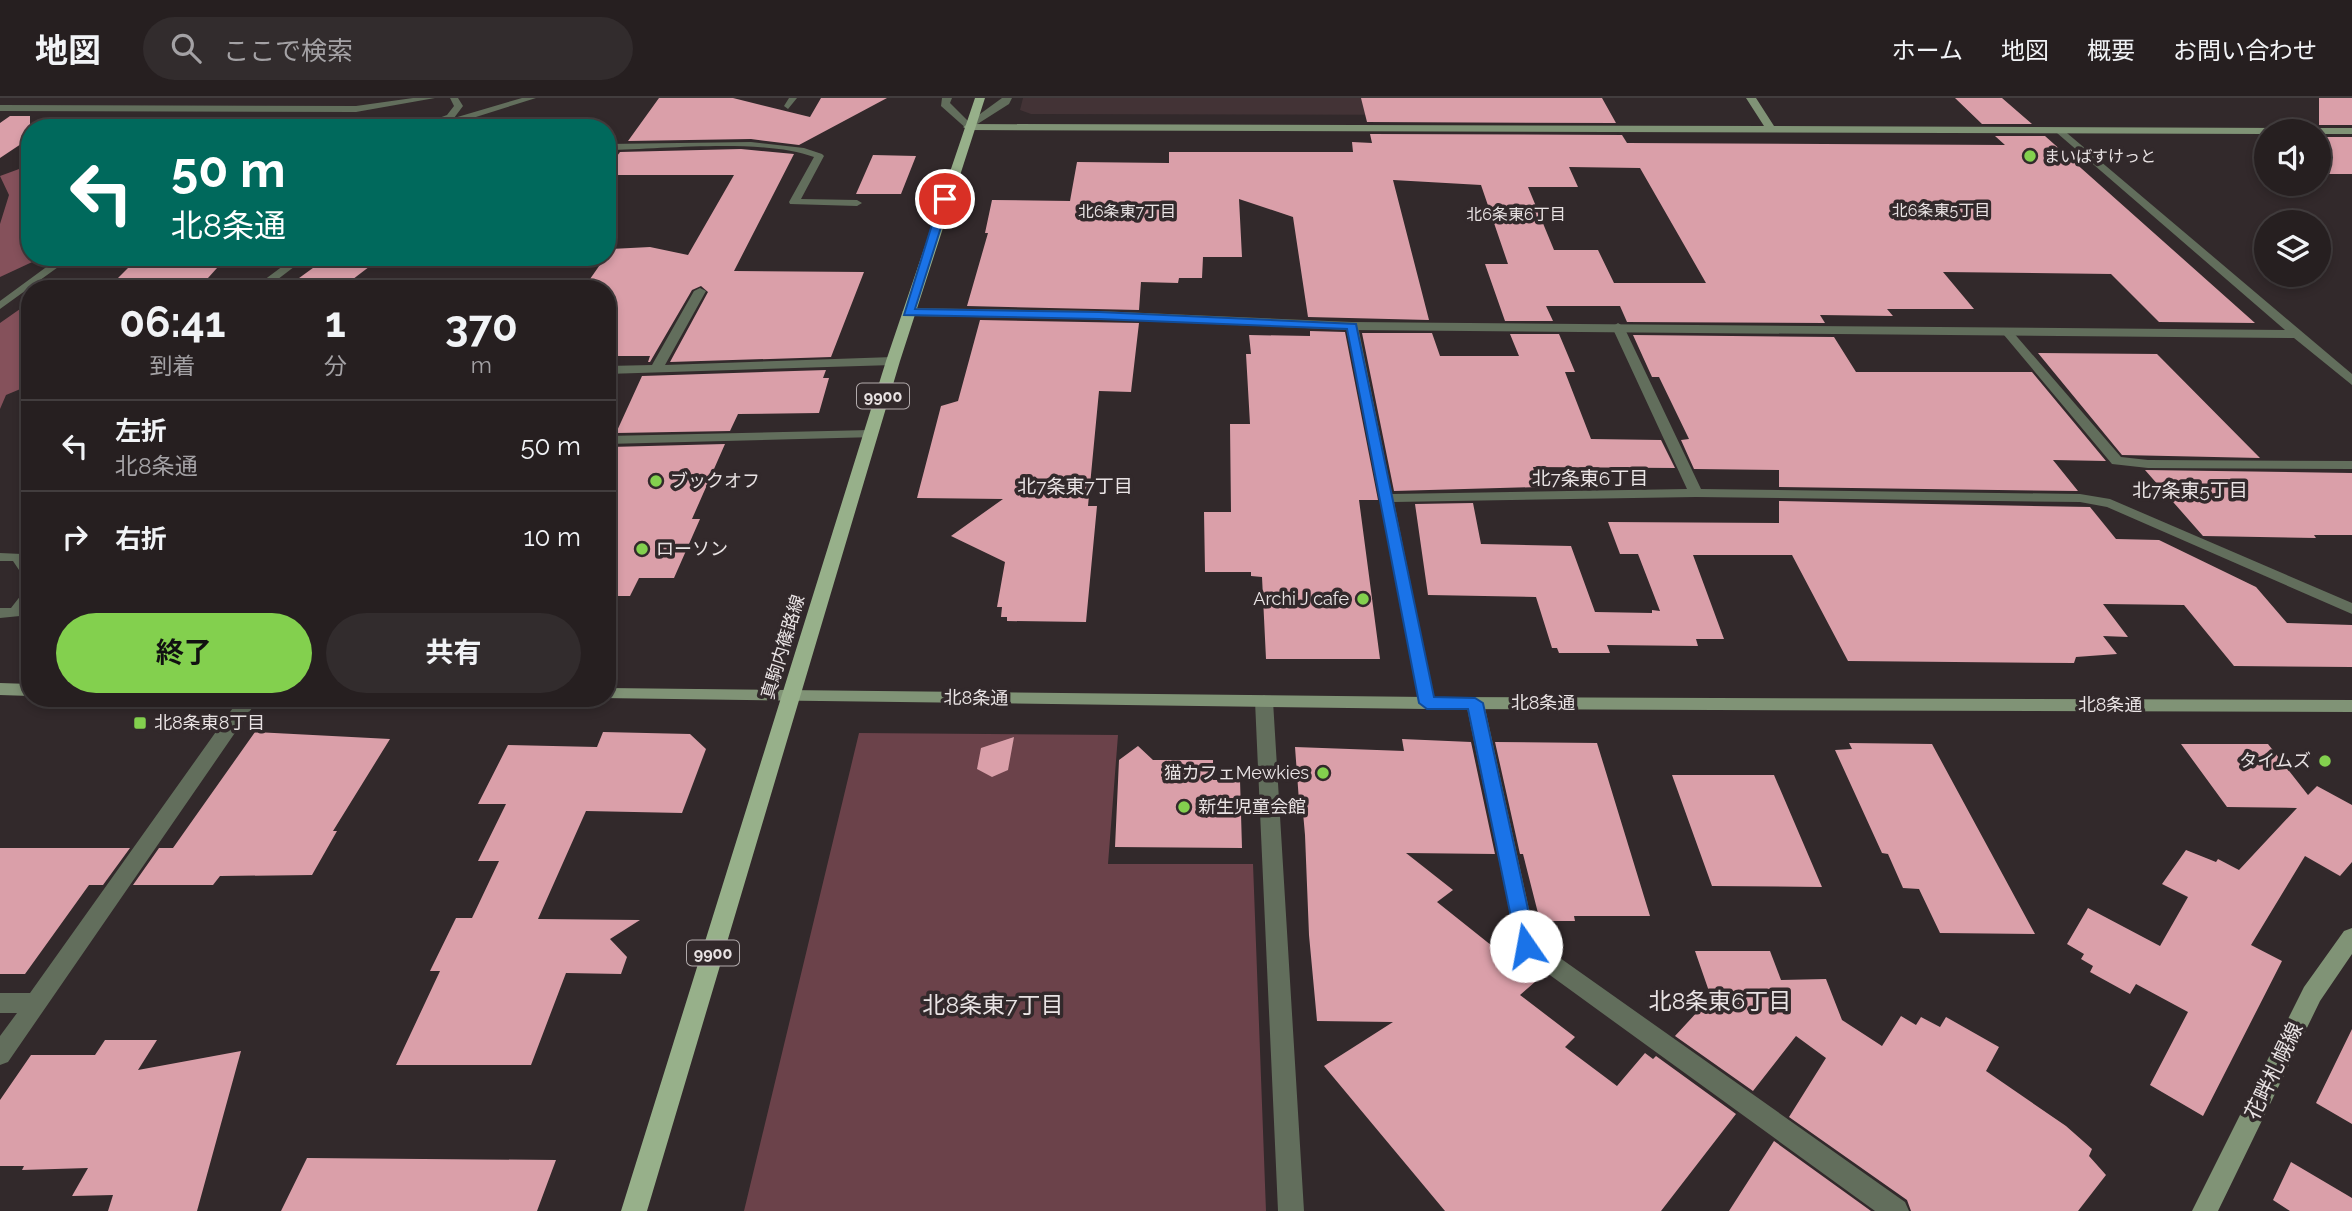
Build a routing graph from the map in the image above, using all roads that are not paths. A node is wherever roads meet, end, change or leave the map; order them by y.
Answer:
1 (430, 98) edge
2 (454, 98) edge
3 (532, 98) edge
4 (947, 98) edge
5 (980, 98) edge
6 (1007, 98) edge
7 (1751, 98) edge
8 (0, 108) edge
9 (445, 119) edge
10 (461, 119) edge
11 (968, 127) junction
12 (1771, 130) junction
13 (2061, 131) junction
14 (2254, 131) edge
15 (2331, 131) edge
16 (2352, 131) edge
17 (616, 147) edge
18 (856, 203) dead end
19 (54, 266) edge
20 (289, 266) edge
21 (35, 280) edge
22 (270, 280) edge
23 (21, 290) edge
24 (701, 291) dead end
25 (0, 306) edge
26 (908, 312) junction
27 (1352, 326) junction
28 (1618, 327) junction
29 (2008, 333) junction
30 (2297, 334) junction
31 (893, 361) junction
32 (656, 369) junction
33 (616, 370) edge
34 (2352, 381) edge
35 (871, 434) junction
36 (616, 440) edge
37 (2352, 465) edge
38 (1696, 493) junction
39 (1386, 498) junction
40 (0, 556) edge
41 (21, 563) edge
42 (21, 605) edge
43 (2352, 609) edge
44 (0, 613) edge
45 (0, 690) edge
46 (21, 690) edge
47 (616, 694) edge
48 (792, 695) junction
49 (1264, 701) junction
50 (1427, 703) junction
51 (1475, 703) junction
52 (2352, 706) edge
53 (244, 707) edge
54 (2352, 937) edge
55 (0, 1003) edge
56 (36, 1003) junction
57 (0, 1055) edge
58 (634, 1211) edge
59 (1291, 1211) edge
60 (1896, 1211) edge
61 (2205, 1211) edge

1 - 8 lane
2 - 9 lane
3 - 10 lane
4 - 11 street
5 - 11 main road, 真駒内篠路線 / 9900
6 - 11 street
7 - 12 street
11 - 12 street
11 - 26 main road, 真駒内篠路線 / 9900
12 - 13 street
13 - 14 street
13 - 30 street
15 - 16 street
17 - 18 lane
19 - 21 lane
20 - 22 lane
23 - 25 lane
24 - 32 lane
26 - 27 street
26 - 31 main road, 真駒内篠路線 / 9900
27 - 28 street
27 - 39 lane
28 - 29 street
28 - 38 lane
29 - 30 street
29 - 37 lane
30 - 34 street
31 - 32 lane
31 - 35 main road, 真駒内篠路線 / 9900
32 - 33 lane
35 - 36 lane
35 - 48 main road, 真駒内篠路線 / 9900
38 - 39 lane
38 - 43 lane
39 - 50 lane
40 - 41 lane
42 - 44 lane
45 - 46 street
47 - 48 street, 北8条通
48 - 49 street, 北8条通
48 - 58 main road, 真駒内篠路線 / 9900
49 - 50 street, 北8条通
49 - 59 street
50 - 51 street, 北8条通
51 - 52 street, 北8条通
51 - 60 street
53 - 56 street
54 - 61 street, 花畔札幌線
55 - 56 street
56 - 57 street

